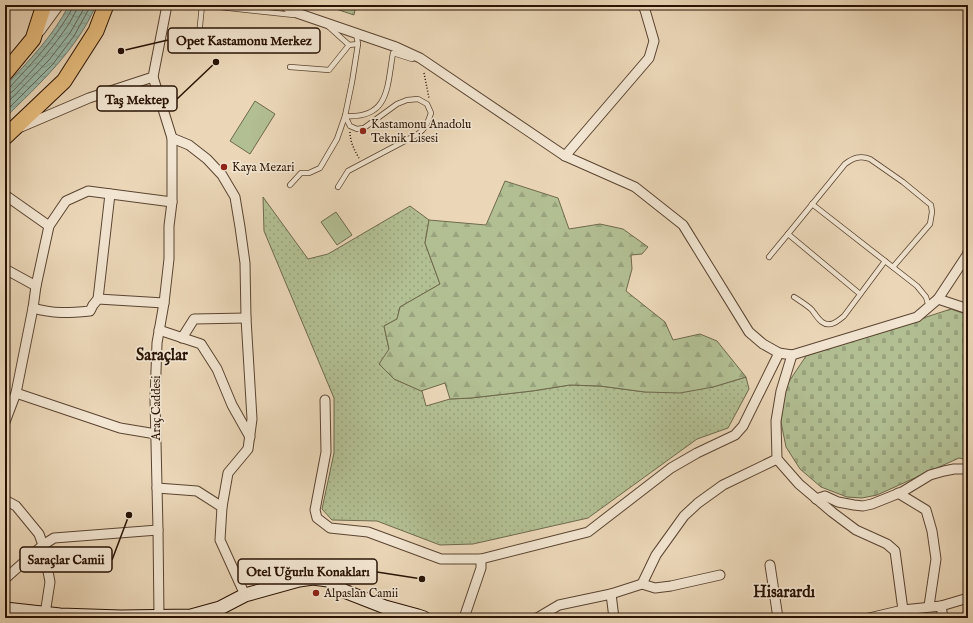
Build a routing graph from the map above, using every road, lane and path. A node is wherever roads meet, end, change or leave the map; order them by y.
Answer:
1 (44, 5) edge
2 (59, 5) edge
3 (106, 5) edge
4 (167, 5) edge
5 (284, 5) edge
6 (642, 5) edge
7 (356, 33) junction
8 (33, 39) junction
9 (358, 44) junction
10 (348, 45) junction
11 (198, 46) dead end
12 (412, 59) dead end
13 (290, 67) dead end
14 (424, 69) dead end
15 (5, 73) edge
16 (153, 77) junction
17 (427, 104) junction
18 (345, 116) junction
19 (350, 126) junction
20 (9, 134) edge
21 (172, 138) junction
22 (565, 156) junction
23 (362, 164) junction
24 (290, 185) dead end
25 (338, 188) dead end
26 (110, 194) junction
27 (5, 195) edge
28 (172, 202) junction
29 (812, 204) junction
30 (49, 226) junction
31 (788, 234) junction
32 (968, 254) edge
33 (769, 257) dead end
34 (885, 261) junction
35 (893, 267) junction
36 (5, 269) edge
37 (36, 286) junction
38 (860, 294) junction
39 (794, 297) dead end
40 (98, 299) junction
41 (938, 299) junction
42 (164, 303) junction
43 (929, 306) junction
44 (33, 308) junction
45 (968, 309) edge
46 (246, 318) junction
47 (159, 330) junction
48 (182, 338) junction
49 (779, 353) junction
50 (792, 355) junction
51 (16, 393) junction
52 (325, 400) dead end
53 (5, 422) edge
54 (156, 434) junction
55 (250, 437) junction
56 (777, 459) junction
57 (968, 469) edge
58 (157, 488) junction
59 (898, 493) junction
60 (816, 499) junction
61 (5, 500) edge
62 (222, 507) junction
63 (158, 530) junction
64 (43, 545) junction
65 (481, 559) junction
66 (770, 565) dead end
67 (720, 575) dead end
68 (6, 578) edge
69 (642, 584) junction
70 (611, 594) junction
71 (245, 595) junction
72 (968, 598) edge
73 (929, 606) junction
74 (941, 606) junction
75 (5, 609) edge
76 (903, 610) junction
77 (45, 614) junction
78 (159, 616) junction
79 (59, 617) edge
80 (185, 617) edge
81 (424, 618) edge
82 (464, 618) edge
83 (537, 618) edge
84 (614, 618) edge
85 (778, 618) edge
86 (869, 618) edge
87 (943, 618) edge

1 - 8 main road
2 - 8 street
3 - 20 main road
4 - 16 street
5 - 7 street
6 - 22 street
7 - 9 lane
7 - 22 street
8 - 15 main road
9 - 10 lane
9 - 18 lane
10 - 11 lane
10 - 13 lane
12 - 18 lane
14 - 17 path
16 - 20 street
16 - 21 street, Araç Caddesi
17 - 19 lane
17 - 23 lane
18 - 19 lane
18 - 24 lane
19 - 23 path
21 - 28 street, Araç Caddesi
21 - 46 street
22 - 49 street
23 - 25 lane
26 - 28 street
26 - 30 street
26 - 40 street
27 - 30 street
28 - 42 street, Araç Caddesi
29 - 31 lane
29 - 34 lane
29 - 35 lane
30 - 37 street
31 - 33 lane
31 - 38 lane
32 - 41 street
34 - 35 lane
34 - 38 lane
35 - 43 lane
36 - 37 street
37 - 44 street
38 - 39 lane
40 - 42 street
40 - 44 street
41 - 43 street
41 - 45 street
42 - 47 street, Araç Caddesi
43 - 50 street
44 - 51 street
46 - 48 street
46 - 55 street
47 - 48 street
47 - 54 street, Araç Caddesi
48 - 55 street
49 - 50 street
49 - 65 street
50 - 56 street
51 - 53 street
51 - 54 street
52 - 65 street
54 - 58 street, Araç Caddesi
55 - 62 street
56 - 60 street
56 - 69 street
57 - 59 street
58 - 62 street
58 - 63 street, Araç Caddesi
59 - 60 street
59 - 73 street
60 - 76 street
61 - 64 street
62 - 71 street
63 - 64 street
63 - 78 street, Araç Caddesi
64 - 68 street
64 - 77 street
65 - 82 street
66 - 85 street
67 - 69 street
69 - 70 street
70 - 83 street
70 - 84 street
71 - 80 main road
71 - 81 main road
72 - 74 street
73 - 74 street
73 - 76 street
74 - 87 street
75 - 77 main road
76 - 86 street
77 - 79 main road
78 - 79 main road
78 - 80 main road

